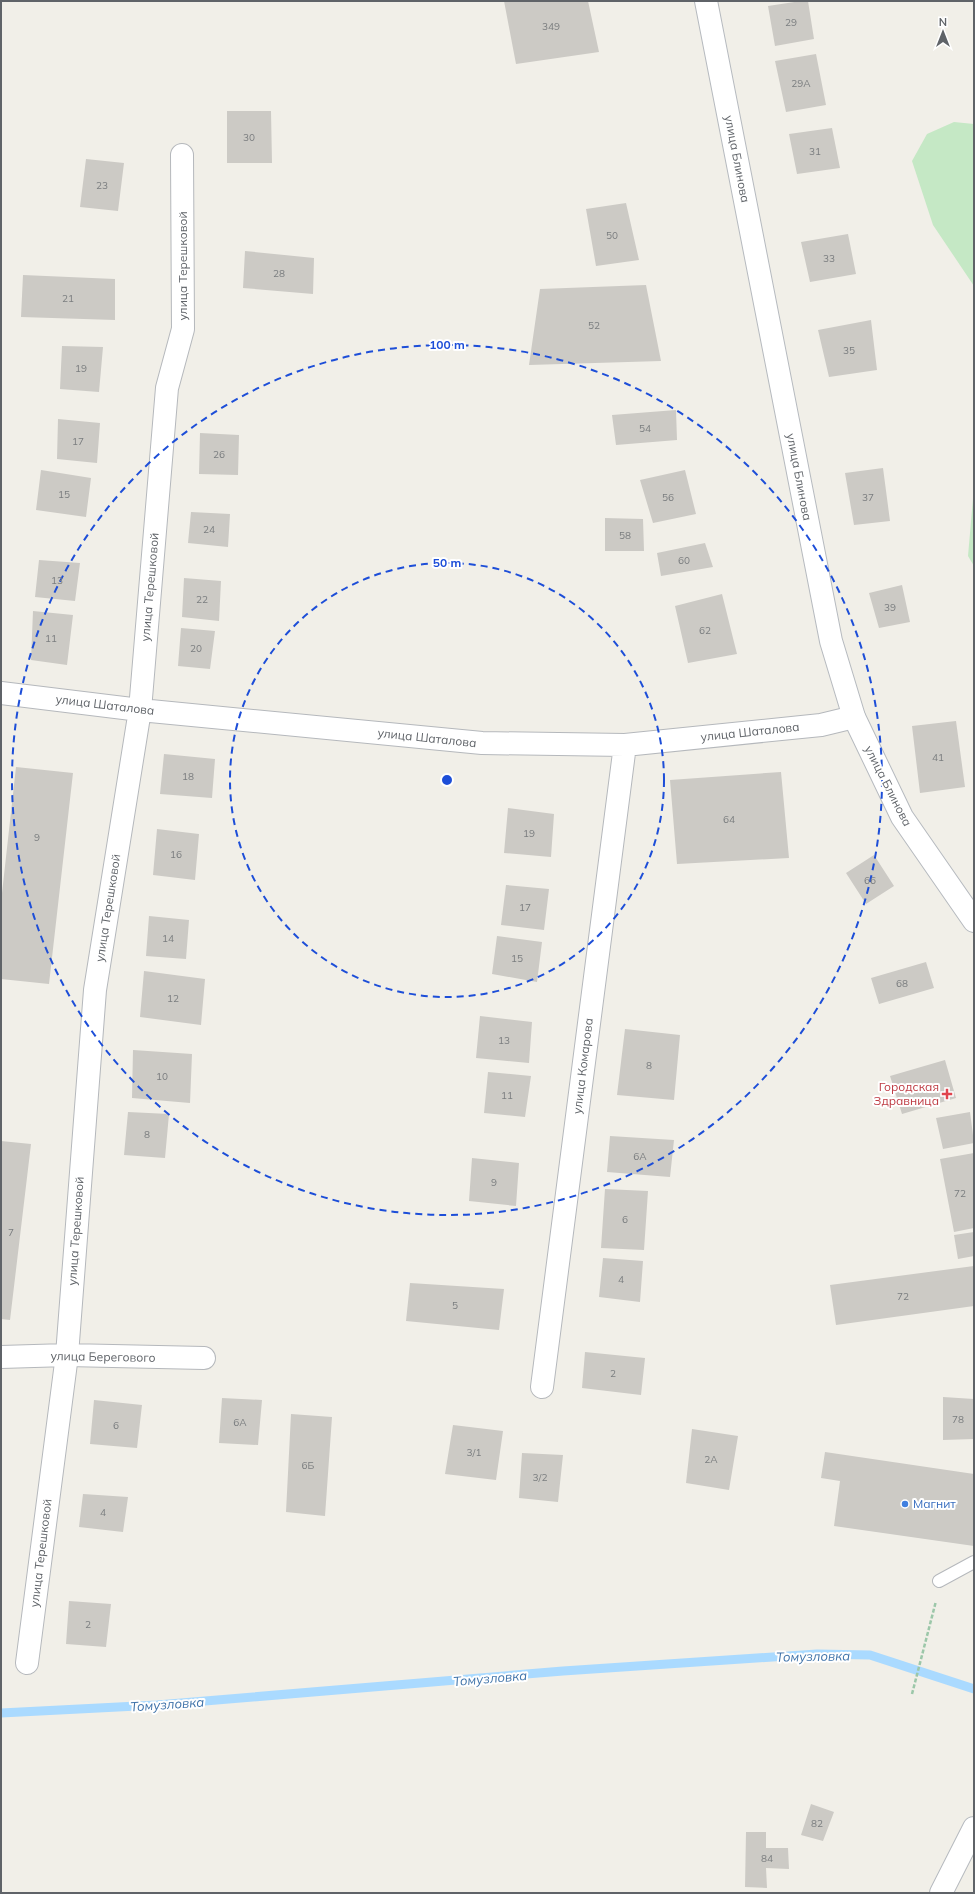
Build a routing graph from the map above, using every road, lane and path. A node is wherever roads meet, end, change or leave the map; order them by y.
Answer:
1 (706, 1) edge
2 (182, 155) dead end
3 (1, 693) edge
4 (140, 710) junction
5 (854, 717) junction
6 (625, 745) junction
7 (973, 917) edge
8 (67, 1356) junction
9 (1, 1357) edge
10 (204, 1358) dead end
11 (542, 1387) dead end
12 (974, 1562) edge
13 (939, 1581) dead end
14 (934, 1613) dead end
15 (27, 1663) dead end
16 (912, 1694) dead end
17 (974, 1828) edge
18 (941, 1893) edge

1 - 5 street, улица Блинова
2 - 4 street, улица Терешковой
3 - 4 street, улица Шаталова
4 - 6 street, улица Шаталова
4 - 8 street, улица Терешковой
5 - 6 street, улица Шаталова
5 - 7 street, улица Блинова
6 - 11 street, улица Комарова
8 - 9 street, улица Берегового
8 - 10 street, улица Берегового
8 - 15 street, улица Терешковой
12 - 13 lane
14 - 16 path
17 - 18 street

